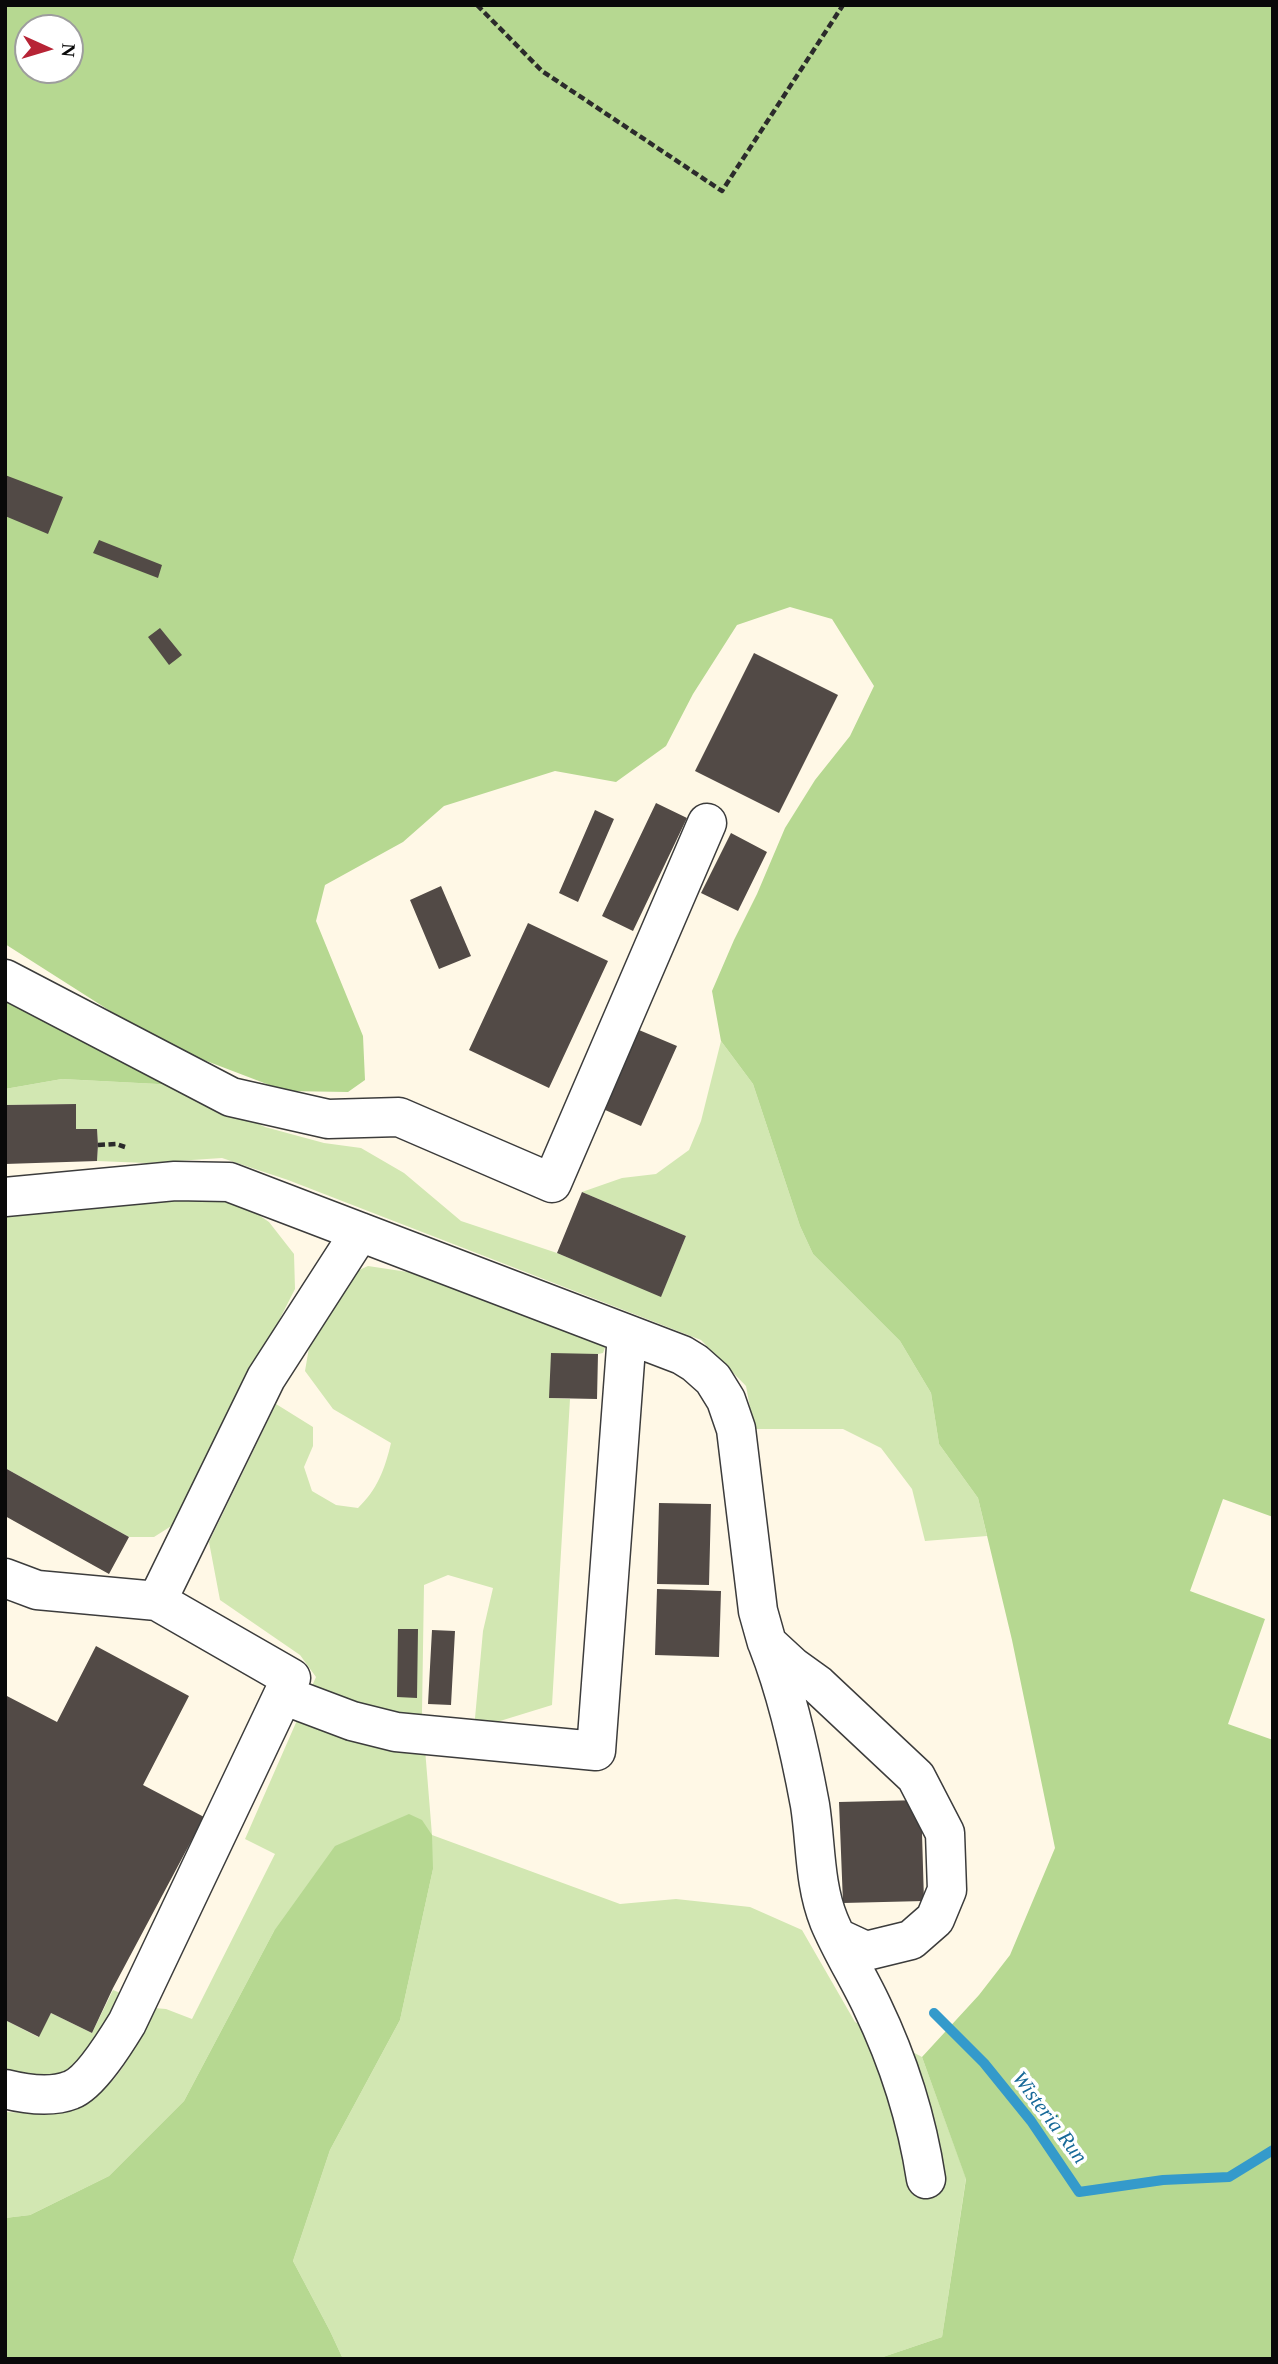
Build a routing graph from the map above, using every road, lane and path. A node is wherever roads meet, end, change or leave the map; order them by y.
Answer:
1 (477, 5) edge
2 (843, 5) edge
3 (708, 823) dead end
4 (5, 979) edge
5 (5, 1197) edge
6 (360, 1232) junction
7 (627, 1334) junction
8 (5, 1577) edge
9 (157, 1601) junction
10 (767, 1643) junction
11 (283, 1695) junction
12 (838, 1938) junction
13 (5, 2089) edge
14 (926, 2179) dead end

1 - 2 path
3 - 4 lane
5 - 6 lane
6 - 7 lane
6 - 9 lane
7 - 10 lane
7 - 11 lane
8 - 9 lane
9 - 11 lane
10 - 12 lane
10 - 12 lane
11 - 13 lane
12 - 14 lane

